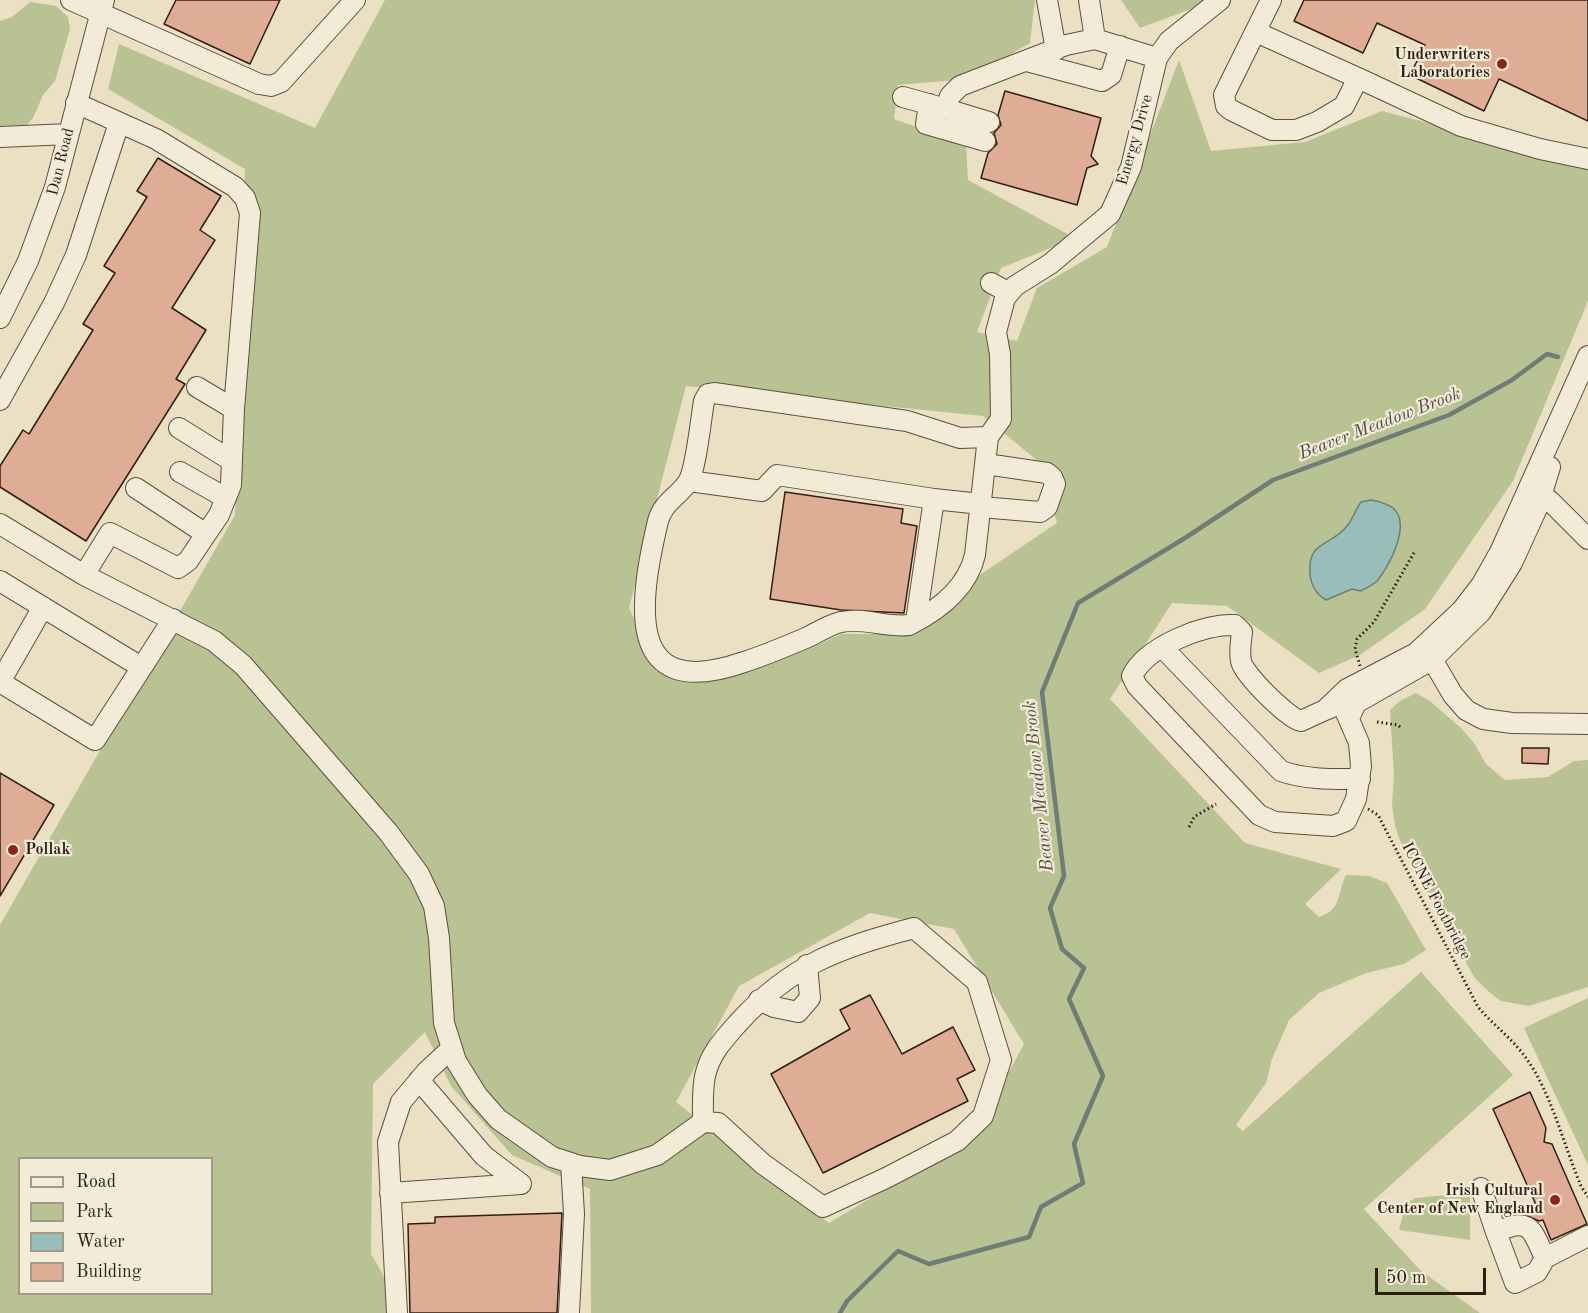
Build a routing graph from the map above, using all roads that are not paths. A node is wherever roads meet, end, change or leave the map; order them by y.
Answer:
1 (71, 0) edge
2 (355, 0) edge
3 (1047, 0) edge
4 (1089, 0) edge
5 (1220, 0) edge
6 (1271, 0) edge
7 (102, 7) edge
8 (1256, 32) junction
9 (1095, 39) junction
10 (1120, 46) junction
11 (1056, 50) junction
12 (1157, 58) junction
13 (1027, 61) junction
14 (1358, 78) junction
15 (903, 97) dead end
16 (75, 103) junction
17 (938, 107) junction
18 (119, 123) junction
19 (987, 131) dead end
20 (69, 134) junction
21 (0, 137) edge
22 (1588, 159) edge
23 (3, 305) edge
24 (1588, 356) edge
25 (1588, 380) edge
26 (197, 387) dead end
27 (0, 400) edge
28 (234, 409) junction
29 (179, 428) dead end
30 (988, 437) junction
31 (232, 461) junction
32 (986, 464) junction
33 (180, 472) dead end
34 (689, 481) junction
35 (1536, 485) junction
36 (136, 488) dead end
37 (226, 498) junction
38 (934, 499) junction
39 (981, 505) junction
40 (0, 524) edge
41 (206, 534) junction
42 (1588, 539) edge
43 (84, 575) junction
44 (0, 581) edge
45 (43, 607) junction
46 (173, 619) junction
47 (916, 621) junction
48 (1162, 647) junction
49 (8, 651) edge
50 (1429, 653) junction
51 (141, 667) junction
52 (0, 682) edge
53 (1325, 710) junction
54 (1350, 716) junction
55 (1588, 724) edge
56 (1360, 779) junction
57 (807, 965) junction
58 (759, 1000) junction
59 (452, 1048) junction
60 (419, 1080) junction
61 (702, 1122) junction
62 (571, 1163) junction
63 (1481, 1188) dead end
64 (390, 1193) junction
65 (1496, 1232) junction
66 (1588, 1236) edge
67 (1545, 1258) junction
68 (397, 1313) edge
69 (569, 1313) edge

1 - 7 street
2 - 7 street
3 - 11 street
4 - 9 street
5 - 12 street, Energy Drive
6 - 8 street
7 - 16 street, Dan Road
8 - 14 street
8 - 14 street
9 - 10 street
9 - 11 street
10 - 12 street
10 - 13 street
11 - 13 street
12 - 30 street, Energy Drive
13 - 17 street
14 - 22 street
15 - 17 street
16 - 18 street
16 - 20 street, Dan Road
17 - 19 street
18 - 27 street
18 - 28 street
20 - 21 street
20 - 23 street, Dan Road
24 - 35 street
25 - 35 street
26 - 28 street
28 - 31 street
29 - 31 street
30 - 32 street
30 - 34 street
31 - 37 street
32 - 39 street
32 - 39 street
33 - 37 street
34 - 38 street
34 - 47 street
35 - 42 street
35 - 50 street
36 - 41 street
37 - 41 street
38 - 39 street
38 - 47 street
39 - 47 street
40 - 43 street
41 - 43 street
43 - 46 street
44 - 45 street
45 - 49 street
45 - 51 street
46 - 51 street
46 - 59 street
48 - 53 street
48 - 56 street
48 - 56 street
49 - 52 street
50 - 53 street
50 - 54 street
50 - 55 street
51 - 52 street
53 - 54 street
54 - 56 street
57 - 58 street
57 - 58 street
57 - 61 street
58 - 61 street
59 - 60 street
59 - 62 street
60 - 64 street
60 - 64 street
61 - 62 street
62 - 69 street
63 - 65 street
64 - 68 street
65 - 67 street
65 - 67 street
66 - 67 street

